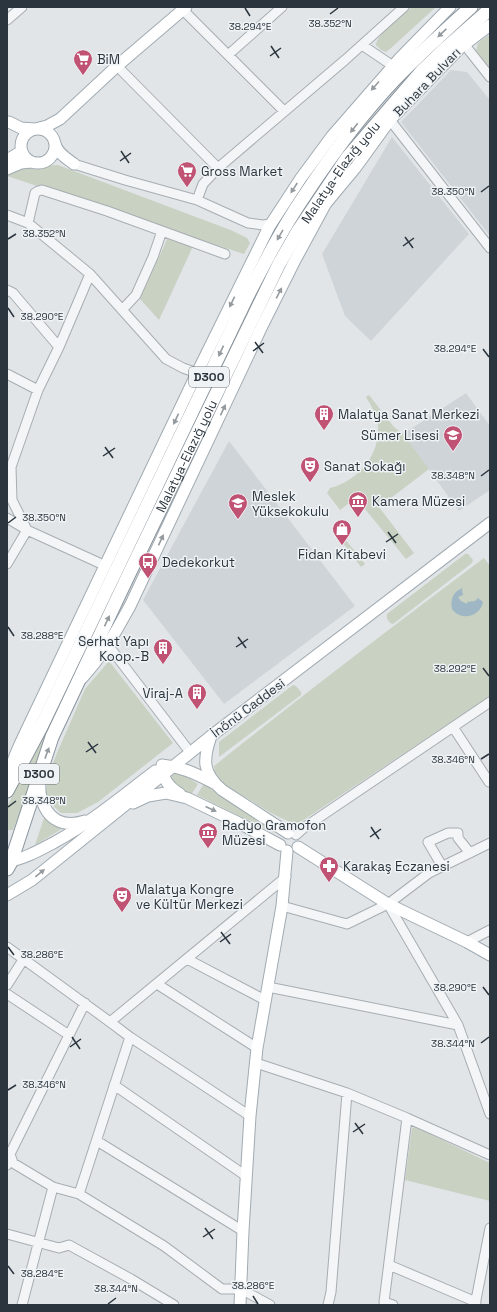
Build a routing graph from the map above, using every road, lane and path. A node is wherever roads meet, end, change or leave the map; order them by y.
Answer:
1 (22, 7) edge
2 (282, 7) edge
3 (404, 7) edge
4 (450, 7) edge
5 (471, 7) edge
6 (183, 8) edge
7 (490, 9) edge
8 (7, 20) edge
9 (490, 25) edge
10 (464, 44) junction
11 (362, 45) junction
12 (228, 55) junction
13 (117, 66) junction
14 (393, 66) junction
15 (490, 77) edge
16 (284, 111) junction
17 (60, 119) junction
18 (390, 120) junction
19 (8, 121) edge
20 (35, 130) junction
21 (55, 146) junction
22 (21, 148) junction
23 (7, 160) edge
24 (36, 162) junction
25 (74, 164) junction
26 (218, 168) junction
27 (7, 169) edge
28 (197, 200) junction
29 (326, 203) junction
30 (7, 214) edge
31 (28, 223) junction
32 (270, 224) junction
33 (162, 231) junction
34 (490, 248) edge
35 (225, 254) dead end
36 (279, 264) junction
37 (90, 274) junction
38 (7, 290) edge
39 (122, 310) junction
40 (59, 347) junction
41 (197, 373) junction
42 (7, 374) edge
43 (38, 390) junction
44 (9, 466) edge
45 (490, 517) edge
46 (7, 518) edge
47 (490, 523) edge
48 (27, 530) junction
49 (8, 559) edge
50 (106, 566) junction
51 (108, 645) junction
52 (79, 682) junction
53 (490, 702) edge
54 (452, 727) junction
55 (211, 736) junction
56 (186, 747) junction
57 (166, 769) junction
58 (39, 774) junction
59 (490, 782) edge
60 (214, 783) junction
61 (8, 789) edge
62 (186, 798) junction
63 (121, 808) junction
64 (93, 819) junction
65 (25, 820) junction
66 (292, 834) junction
67 (490, 843) edge
68 (7, 844) edge
69 (298, 847) junction
70 (284, 848) junction
71 (470, 852) junction
72 (8, 864) edge
73 (442, 866) junction
74 (286, 877) junction
75 (7, 895) edge
76 (388, 904) junction
77 (282, 906) junction
78 (490, 930) edge
79 (467, 942) junction
80 (7, 947) edge
81 (490, 955) edge
82 (186, 959) junction
83 (23, 960) junction
84 (156, 984) junction
85 (7, 985) edge
86 (268, 988) junction
87 (7, 994) edge
88 (265, 1000) junction
89 (85, 1003) junction
90 (110, 1022) junction
91 (458, 1025) junction
92 (69, 1035) junction
93 (130, 1037) junction
94 (257, 1048) junction
95 (256, 1063) junction
96 (114, 1085) junction
97 (347, 1093) junction
98 (490, 1114) edge
99 (250, 1116) junction
100 (407, 1118) junction
101 (97, 1140) junction
102 (8, 1153) edge
103 (490, 1155) edge
104 (7, 1165) edge
105 (246, 1176) junction
106 (53, 1188) junction
107 (79, 1194) junction
108 (490, 1228) edge
109 (242, 1231) junction
110 (7, 1234) edge
111 (39, 1242) junction
112 (389, 1265) junction
113 (241, 1289) junction
114 (387, 1304) edge
115 (475, 1304) edge
116 (22, 1305) edge
117 (174, 1305) edge
118 (240, 1305) edge
119 (270, 1305) edge
120 (328, 1305) edge

1 - 8 street
2 - 12 street
3 - 11 street
4 - 14 main road
5 -> 61 highway, Malatya-Elazığ yolu / D300
6 - 12 street
6 - 13 main road
7 - 36 highway, Malatya-Elazığ yolu / D300
9 - 10 main road, Buhara Bulvarı
10 - 15 street
10 - 18 main road, Buhara Bulvarı
11 - 14 street
11 - 16 street
12 - 16 street
13 - 17 main road
13 - 26 street
14 -> 32 main road
16 - 26 street
17 - 20 main road
17 - 21 main road
18 - 29 main road, Buhara Bulvarı
18 - 34 street
19 - 20 main road
19 - 22 main road
20 - 21 main road
20 - 22 main road
21 - 24 main road
21 - 25 main road
22 - 23 main road
22 - 24 main road
24 - 25 main road
24 - 27 main road
25 - 28 street
26 - 28 street
28 - 32 street
29 - 36 main road
51 -> 29 main road
30 - 31 street
31 - 33 street
31 - 37 street
32 -> 41 main road
33 - 35 street
33 - 39 street
52 -> 36 highway, Malatya-Elazığ yolu / D300
37 - 39 street
37 - 40 street
38 - 40 street
39 - 41 street
40 - 43 street
41 -> 50 main road
42 - 43 street
43 - 44 street
44 - 48 street
45 - 56 main road, İnönü Caddesi
46 - 48 street
47 - 55 main road, İnönü Caddesi
48 - 49 street
48 - 50 street
50 - 61 main road
51 - 52 main road
51 - 56 street
58 -> 52 highway, Malatya-Elazığ yolu / D300
53 - 54 street
54 - 59 street
54 - 66 street
55 - 57 main road, İnönü Caddesi
55 - 60 main road
56 - 57 main road, İnönü Caddesi
57 - 60 main road
57 - 62 main road
57 - 63 main road, İnönü Caddesi
57 - 64 main road
58 - 64 main road
58 - 65 highway, Malatya-Elazığ yolu / D300
60 - 66 main road
62 - 63 main road
62 -> 70 main road
75 -> 63 main road, İnönü Caddesi
64 - 72 main road
65 - 68 highway
65 - 72 highway, Malatya-Elazığ yolu / D300
66 - 69 main road
66 - 70 main road
67 - 71 street
69 - 70 main road
69 - 76 main road
70 - 74 main road
71 - 73 street
71 - 73 street
73 - 76 street
74 - 77 main road
74 - 82 street
76 - 77 street
76 - 79 main road
76 - 91 street
77 - 86 main road
78 - 79 street
79 - 81 main road
80 - 83 street
82 - 84 street
82 - 88 street
83 - 85 street
83 - 89 street
84 - 90 street
84 - 94 street
86 - 88 main road
86 - 91 street
87 - 92 street
88 - 94 main road
89 - 90 street
89 - 92 street
90 - 93 street
91 - 98 street
92 - 102 street
93 - 96 street
93 - 99 street
94 - 95 main road
95 - 97 street
95 - 99 main road
96 - 101 street
96 - 105 street
97 - 100 street
97 - 120 street
99 - 105 main road
100 - 103 street
100 - 112 street
101 - 107 street
101 - 109 street
102 - 104 street
102 - 106 street
105 - 109 main road
106 - 107 street
106 - 111 street
107 - 113 street
108 - 115 street
109 - 113 main road
110 - 111 street
111 - 116 street
111 - 117 street
112 - 114 street
112 - 115 street
113 - 118 main road
113 - 119 street

